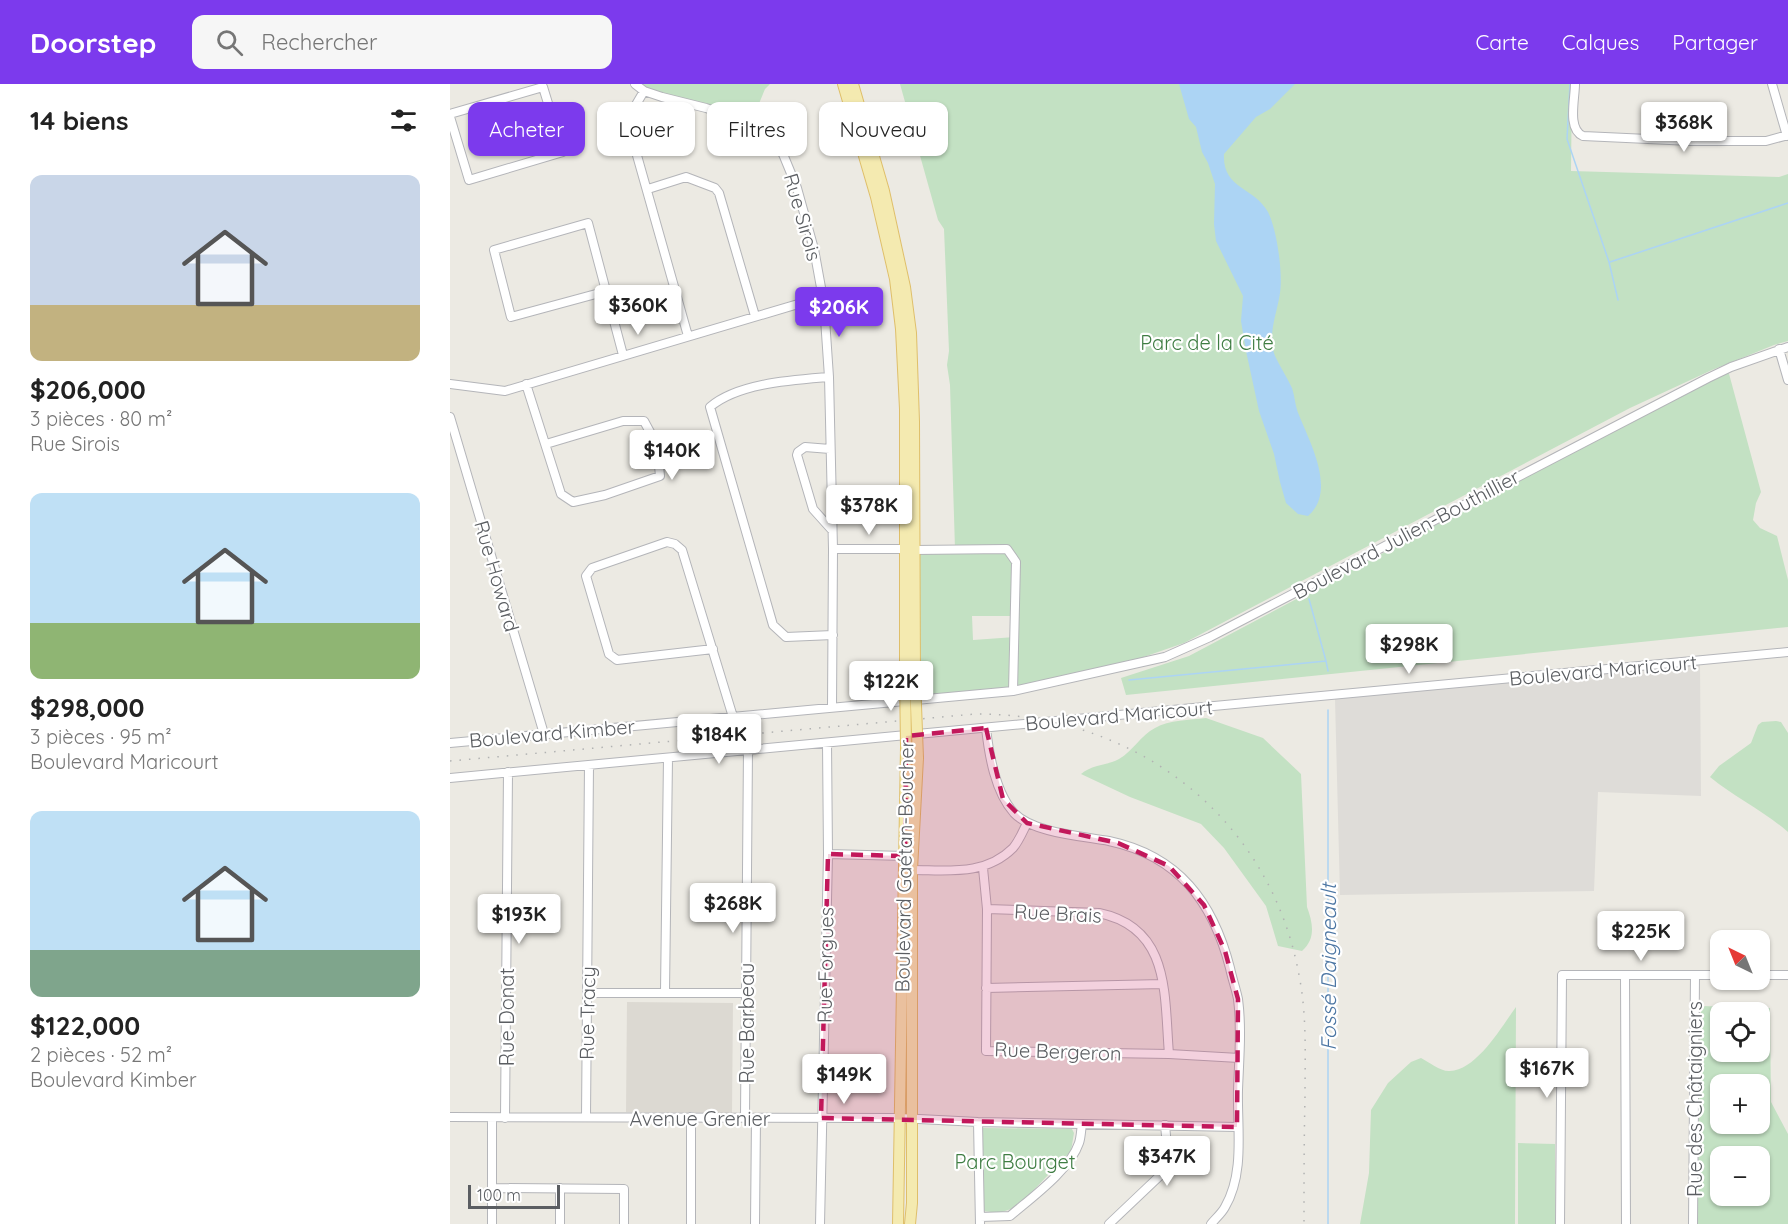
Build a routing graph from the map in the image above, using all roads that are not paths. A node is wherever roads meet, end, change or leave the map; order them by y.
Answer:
1 (635, 84) edge
2 (843, 84) edge
3 (853, 84) edge
4 (1575, 84) edge
5 (1772, 84) edge
6 (644, 91) junction
7 (450, 116) edge
8 (1787, 135) edge
9 (648, 189) junction
10 (607, 291) junction
11 (823, 300) junction
12 (755, 316) junction
13 (687, 336) junction
14 (1784, 348) edge
15 (623, 355) junction
16 (829, 377) junction
17 (1788, 380) edge
18 (450, 384) edge
19 (526, 384) junction
20 (450, 417) edge
21 (546, 444) junction
22 (830, 449) junction
23 (831, 529) junction
24 (833, 549) junction
25 (909, 550) junction
26 (833, 635) junction
27 (713, 649) junction
28 (1788, 652) edge
29 (1013, 691) junction
30 (832, 707) junction
31 (733, 717) junction
32 (986, 728) junction
33 (544, 734) junction
34 (450, 743) edge
35 (827, 743) junction
36 (748, 749) junction
37 (668, 758) junction
38 (589, 765) junction
39 (508, 772) junction
40 (450, 778) edge
41 (912, 798) junction
42 (1027, 824) junction
43 (828, 854) junction
44 (904, 856) junction
45 (983, 868) junction
46 (912, 870) junction
47 (987, 909) junction
48 (1625, 975) junction
49 (1695, 975) junction
50 (1710, 975) edge
51 (1770, 975) edge
52 (1788, 975) edge
53 (1163, 984) junction
54 (986, 988) junction
55 (665, 992) junction
56 (587, 993) junction
57 (746, 993) junction
58 (1170, 1054) junction
59 (1239, 1058) junction
60 (450, 1117) edge
61 (586, 1117) junction
62 (492, 1118) junction
63 (505, 1118) junction
64 (691, 1118) junction
65 (746, 1118) junction
66 (756, 1118) junction
67 (821, 1118) junction
68 (899, 1118) junction
69 (911, 1120) junction
70 (978, 1122) junction
71 (1082, 1124) junction
72 (1165, 1125) junction
73 (1237, 1127) junction
74 (492, 1188) junction
75 (560, 1188) junction
76 (980, 1220) edge
77 (492, 1224) edge
78 (560, 1224) edge
79 (624, 1224) edge
80 (691, 1224) edge
81 (756, 1224) edge
82 (820, 1224) edge
83 (898, 1224) edge
84 (910, 1224) edge
85 (1109, 1224) edge
86 (1210, 1224) edge
87 (1560, 1224) edge
88 (1626, 1224) edge
89 (1693, 1224) edge

1 - 6 street, Rue Sirois
2 - 25 main road, Boulevard Gaétan-Boucher
3 - 25 main road, Boulevard Gaétan-Boucher
4 - 8 street
5 - 8 street
6 - 9 street
6 - 11 street, Rue Sirois
7 - 7 street
9 - 12 street
9 - 13 street
10 - 10 street
10 - 15 street
11 - 12 street
11 - 16 street, Rue Sirois
12 - 13 street
13 - 15 street
14 - 17 street
14 - 29 street, Boulevard Julien-Bouthillier
15 - 19 street
16 - 22 street, Rue Sirois
16 - 26 street
18 - 19 street
19 - 21 street
20 - 33 street, Rue Howard
21 - 21 street
22 - 23 street, Rue Sirois
22 - 23 street
23 - 24 street, Rue Sirois
24 - 25 street
24 - 26 street, Rue Sirois
25 - 29 street
25 - 41 main road, Boulevard Gaétan-Boucher, bridge
26 - 30 street, Rue Sirois
27 - 27 street
27 - 31 street
28 - 32 street, Boulevard Maricourt
29 - 30 street, Boulevard Kimber
30 - 31 street, Boulevard Kimber
31 - 33 street, Boulevard Kimber
32 - 35 street, Boulevard Maricourt
32 - 42 street
33 - 34 street, Boulevard Kimber
35 - 36 street, Boulevard Maricourt
35 - 43 street, Rue Forgues
36 - 37 street, Boulevard Maricourt
36 - 57 street, Rue Barbeau
37 - 38 street, Boulevard Maricourt
37 - 55 street
38 - 39 street, Boulevard Maricourt
38 - 56 street, Rue Tracy
39 - 40 street, Boulevard Maricourt
39 - 63 street, Rue Donat
41 - 44 main road, Boulevard Gaétan-Boucher
41 - 46 main road, Boulevard Gaétan-Boucher
42 - 45 street
42 - 59 street
43 - 44 street
43 - 67 street, Rue Forgues
44 - 68 main road, Boulevard Gaétan-Boucher
45 - 46 street
45 - 47 street, Rue Bergeron
46 - 69 main road, Boulevard Gaétan-Boucher
47 - 53 street, Rue Brais
47 - 54 street, Rue Bergeron
48 - 49 street
48 - 87 street
48 - 88 street
49 - 50 street
49 - 89 street, Rue des Châtaigniers
51 - 52 street
53 - 54 street
53 - 58 street, Rue Brais
54 - 58 street, Rue Bergeron
55 - 56 street
55 - 57 street
56 - 61 street, Rue Tracy
57 - 65 street, Rue Barbeau
58 - 59 street, Rue Bergeron
59 - 73 street
60 - 62 street, Avenue Grenier
61 - 63 street, Avenue Grenier
61 - 64 street, Avenue Grenier
62 - 63 street, Avenue Grenier
62 - 74 street
64 - 65 street, Avenue Grenier
64 - 80 street
65 - 66 street, Avenue Grenier
66 - 67 street, Avenue Grenier
66 - 81 street
67 - 68 street, Avenue Grenier
67 - 82 street, Rue Forgues
68 - 69 street, Avenue Grenier
68 - 83 main road, Boulevard Gaétan-Boucher
69 - 70 street, Avenue Grenier
69 - 84 main road, Boulevard Gaétan-Boucher
70 - 71 street, Avenue Grenier
70 - 76 street
71 - 72 street, Avenue Grenier
71 - 76 street
72 - 73 street, Avenue Grenier
72 - 85 street
73 - 86 street
74 - 75 street
74 - 77 street
75 - 78 street
75 - 79 street

